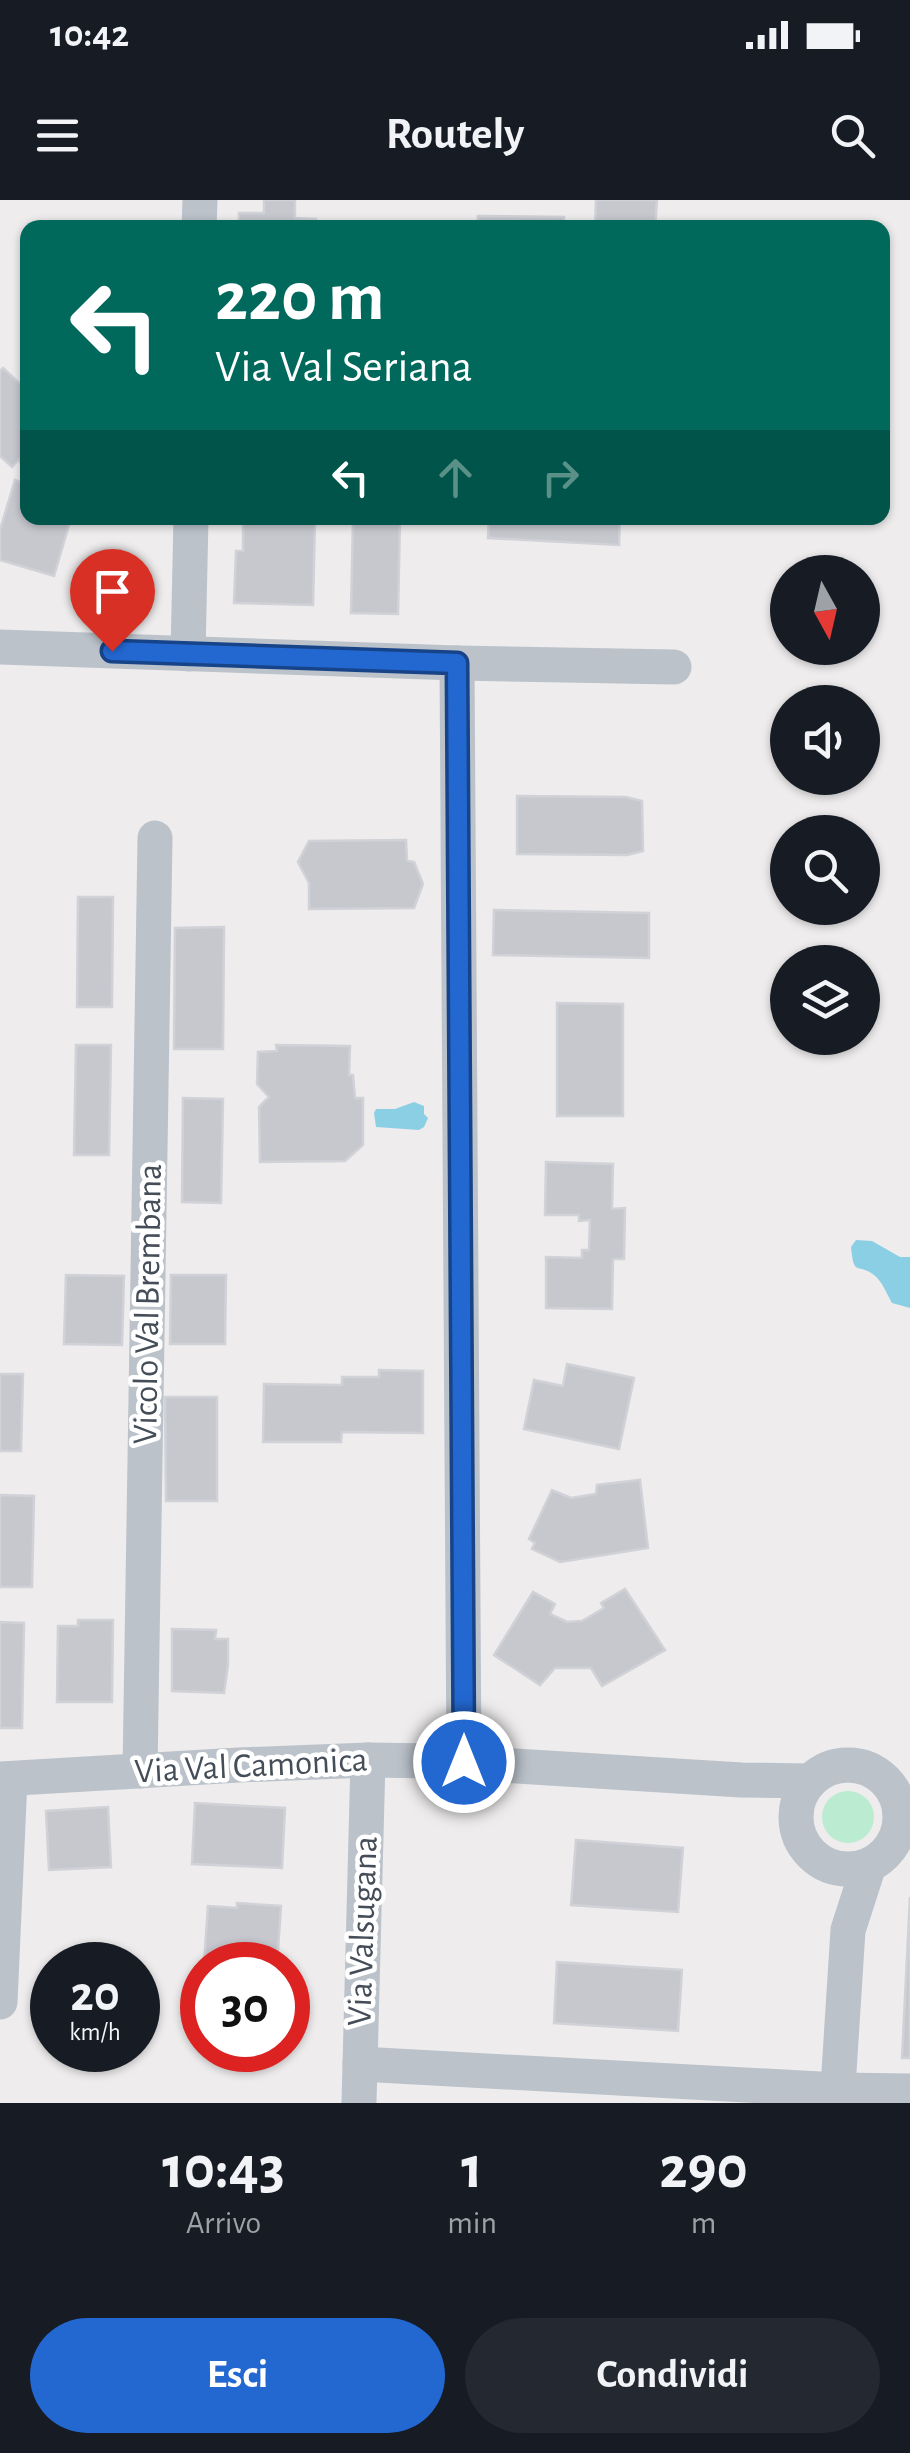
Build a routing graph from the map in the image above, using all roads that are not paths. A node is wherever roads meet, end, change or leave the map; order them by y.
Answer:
1 (191, 525) edge
2 (0, 648) edge
3 (188, 654) junction
4 (457, 663) junction
5 (674, 667) dead end
6 (155, 838) dead end
7 (368, 1760) junction
8 (464, 1762) junction
9 (140, 1771) junction
10 (5, 1779) edge
11 (741, 1780) junction
12 (810, 1781) junction
13 (796, 1814) junction
14 (894, 1846) edge
15 (834, 1867) junction
16 (848, 1930) junction
17 (0, 2002) edge
18 (360, 2064) junction
19 (910, 2091) edge
20 (837, 2097) edge
21 (358, 2103) edge

1 - 3 street
2 - 3 street
3 - 4 street
4 - 5 street
4 - 8 street
6 - 9 street, Vicolo Val Brembana
7 - 8 street, Via Val Camonica
7 - 9 street, Via Val Camonica
7 - 18 street, Via Valsugana
8 - 11 street, Via Val Camonica
9 - 10 street, Via Val Camonica
10 - 17 street
11 - 12 street, Via Val Camonica
11 - 13 street, Via Val Camonica
12 - 13 street
12 - 14 street
13 - 15 street
14 - 15 street
14 - 16 street
15 - 16 street
16 - 20 street
18 - 20 street
18 - 21 street, Via Valsugana
19 - 20 street

